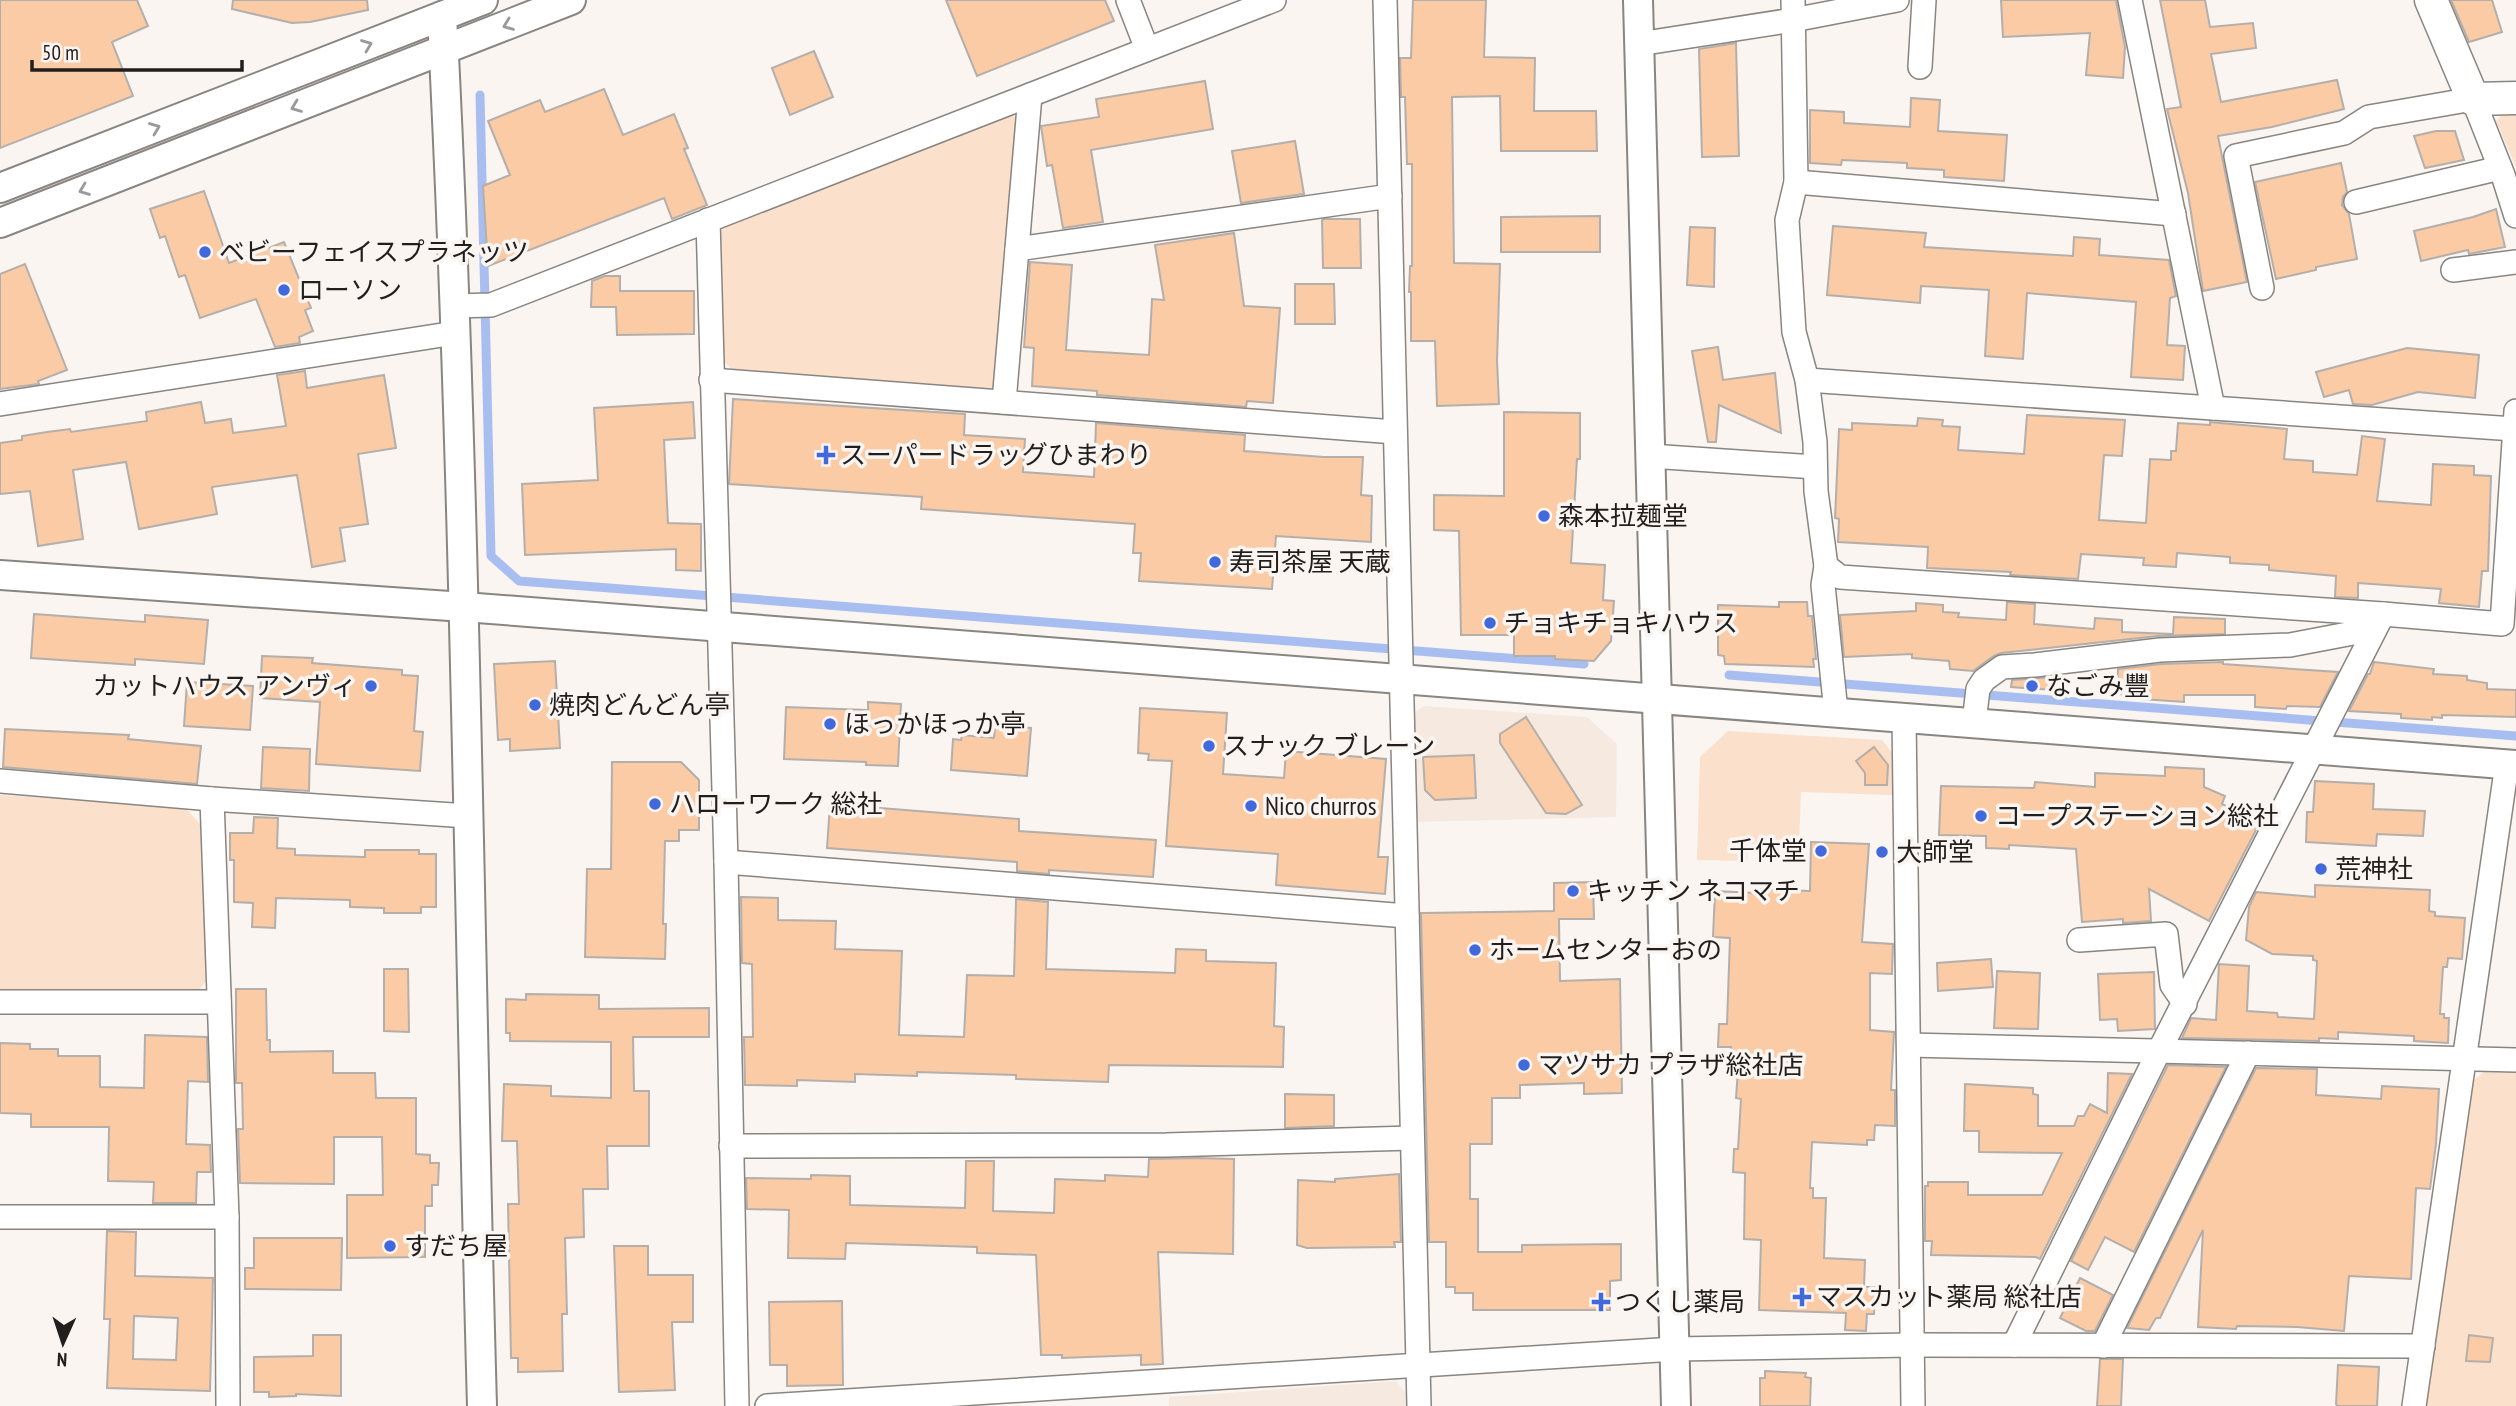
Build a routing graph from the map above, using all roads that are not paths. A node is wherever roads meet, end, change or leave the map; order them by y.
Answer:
1 (483, 0) edge
2 (571, 0) edge
3 (1128, 0) edge
4 (1274, 0) edge
5 (1385, 0) edge
6 (1638, 0) edge
7 (1897, 0) edge
8 (1924, 0) edge
9 (2130, 0) edge
10 (2431, 0) edge
11 (441, 8) edge
12 (1793, 10) edge
13 (1639, 44) junction
14 (444, 50) junction
15 (1147, 50) junction
16 (1920, 67) dead end
17 (1030, 95) junction
18 (2516, 98) edge
19 (2473, 99) junction
20 (2500, 168) junction
21 (1796, 182) junction
22 (0, 188) edge
23 (1390, 196) junction
24 (2356, 202) dead end
25 (2174, 214) junction
26 (2516, 216) edge
27 (708, 220) junction
28 (0, 223) edge
29 (1017, 249) junction
30 (2516, 262) edge
31 (2453, 270) dead end
32 (2262, 288) dead end
33 (470, 312) junction
34 (711, 380) junction
35 (1807, 380) junction
36 (1004, 402) junction
37 (0, 404) edge
38 (2213, 408) junction
39 (2515, 420) edge
40 (1395, 432) junction
41 (1650, 456) junction
42 (1815, 467) junction
43 (2512, 515) edge
44 (1826, 566) junction
45 (0, 575) edge
46 (464, 607) junction
47 (719, 607) junction
48 (2383, 614) junction
49 (1401, 659) junction
50 (1834, 693) junction
51 (1657, 698) junction
52 (1976, 704) junction
53 (1904, 717) junction
54 (2322, 730) junction
55 (2512, 764) edge
56 (0, 781) edge
57 (212, 799) junction
58 (468, 816) junction
59 (726, 862) junction
60 (1407, 916) junction
61 (2079, 940) dead end
62 (0, 1002) edge
63 (219, 1002) junction
64 (2185, 1003) junction
65 (1909, 1045) junction
66 (2159, 1051) junction
67 (2248, 1053) junction
68 (2464, 1058) junction
69 (2516, 1060) edge
70 (1412, 1138) junction
71 (731, 1146) junction
72 (0, 1217) edge
73 (227, 1217) junction
74 (1912, 1345) junction
75 (2014, 1345) junction
76 (2103, 1346) junction
77 (2423, 1346) junction
78 (1675, 1349) junction
79 (1418, 1364) junction
80 (228, 1406) edge
81 (482, 1406) edge
82 (737, 1406) edge
83 (767, 1406) edge
84 (1419, 1406) edge
85 (1676, 1406) edge
86 (1913, 1406) edge
87 (2414, 1406) edge

1 - 11 street
2 -> 14 street
3 - 15 street
4 - 15 street
5 - 23 street
6 - 13 street
7 - 12 street
8 - 16 street
9 - 25 street
10 - 19 main road
11 - 14 street
22 -> 11 street
12 - 13 street
12 - 21 street
13 - 41 street
14 -> 28 street
14 - 33 street
15 - 17 street
17 - 27 street
17 - 29 street
18 - 19 main road
19 - 20 street
19 - 32 street
20 - 24 street
20 - 26 street
21 - 25 street
21 - 35 street
23 - 29 street
23 - 40 street
25 - 38 street
27 - 33 street
27 - 34 street
29 - 36 street
30 - 31 street
33 - 37 street
33 - 46 street
34 - 36 street
34 - 47 street
35 - 38 street
35 - 42 street
36 - 40 street
38 - 39 street
39 - 43 street
40 - 49 street
41 - 42 street
41 - 51 street
42 - 44 street
43 - 48 street
44 - 48 street
44 - 50 street
45 - 46 street
46 - 47 street
46 - 58 street
47 - 49 street
47 - 59 street
48 - 52 street
48 - 54 street
49 - 51 street
49 - 60 street
50 - 51 street
50 - 53 street
51 - 78 street
52 - 53 street
52 - 54 street
53 - 65 street
54 - 55 street
54 - 64 street
55 - 68 street
56 - 57 street
57 - 58 street
57 - 63 street
58 - 81 street
59 - 60 street
59 - 71 street
60 - 70 street
61 - 64 street
62 - 63 street
63 - 73 street
64 - 66 street
65 - 66 street
65 - 74 street
66 - 67 street
66 - 75 street
67 - 68 street
67 - 76 street
68 - 69 street
68 - 77 street
70 - 71 street
70 - 79 street
71 - 82 street
72 - 73 street
73 - 80 street
74 - 75 street
74 - 78 street
74 - 86 street
75 - 76 street
76 - 77 street
77 - 87 street
78 - 79 street
78 - 85 street
79 - 83 street
79 - 84 street

